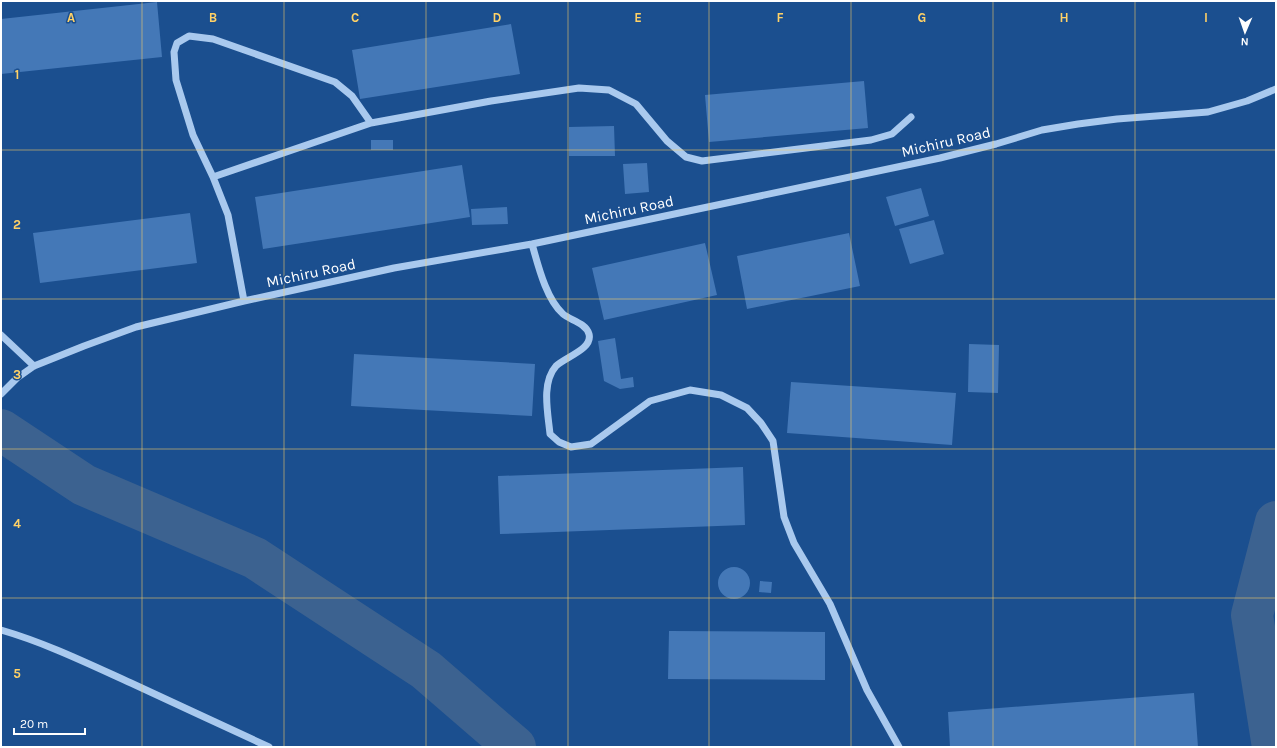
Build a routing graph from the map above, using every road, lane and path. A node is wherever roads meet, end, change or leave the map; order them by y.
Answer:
1 (1276, 89) edge
2 (911, 117) dead end
3 (371, 123) junction
4 (213, 177) junction
5 (532, 244) junction
6 (244, 301) junction
7 (1, 336) edge
8 (34, 366) junction
9 (1, 394) edge
10 (1, 630) edge
11 (269, 747) edge
12 (899, 747) edge

1 - 5 street, Michiru Road
2 - 3 street
3 - 4 street
3 - 4 street
4 - 6 street
5 - 6 street, Michiru Road
5 - 12 street
6 - 8 street, Michiru Road
7 - 8 street
8 - 9 street, Michiru Road
10 - 11 street

